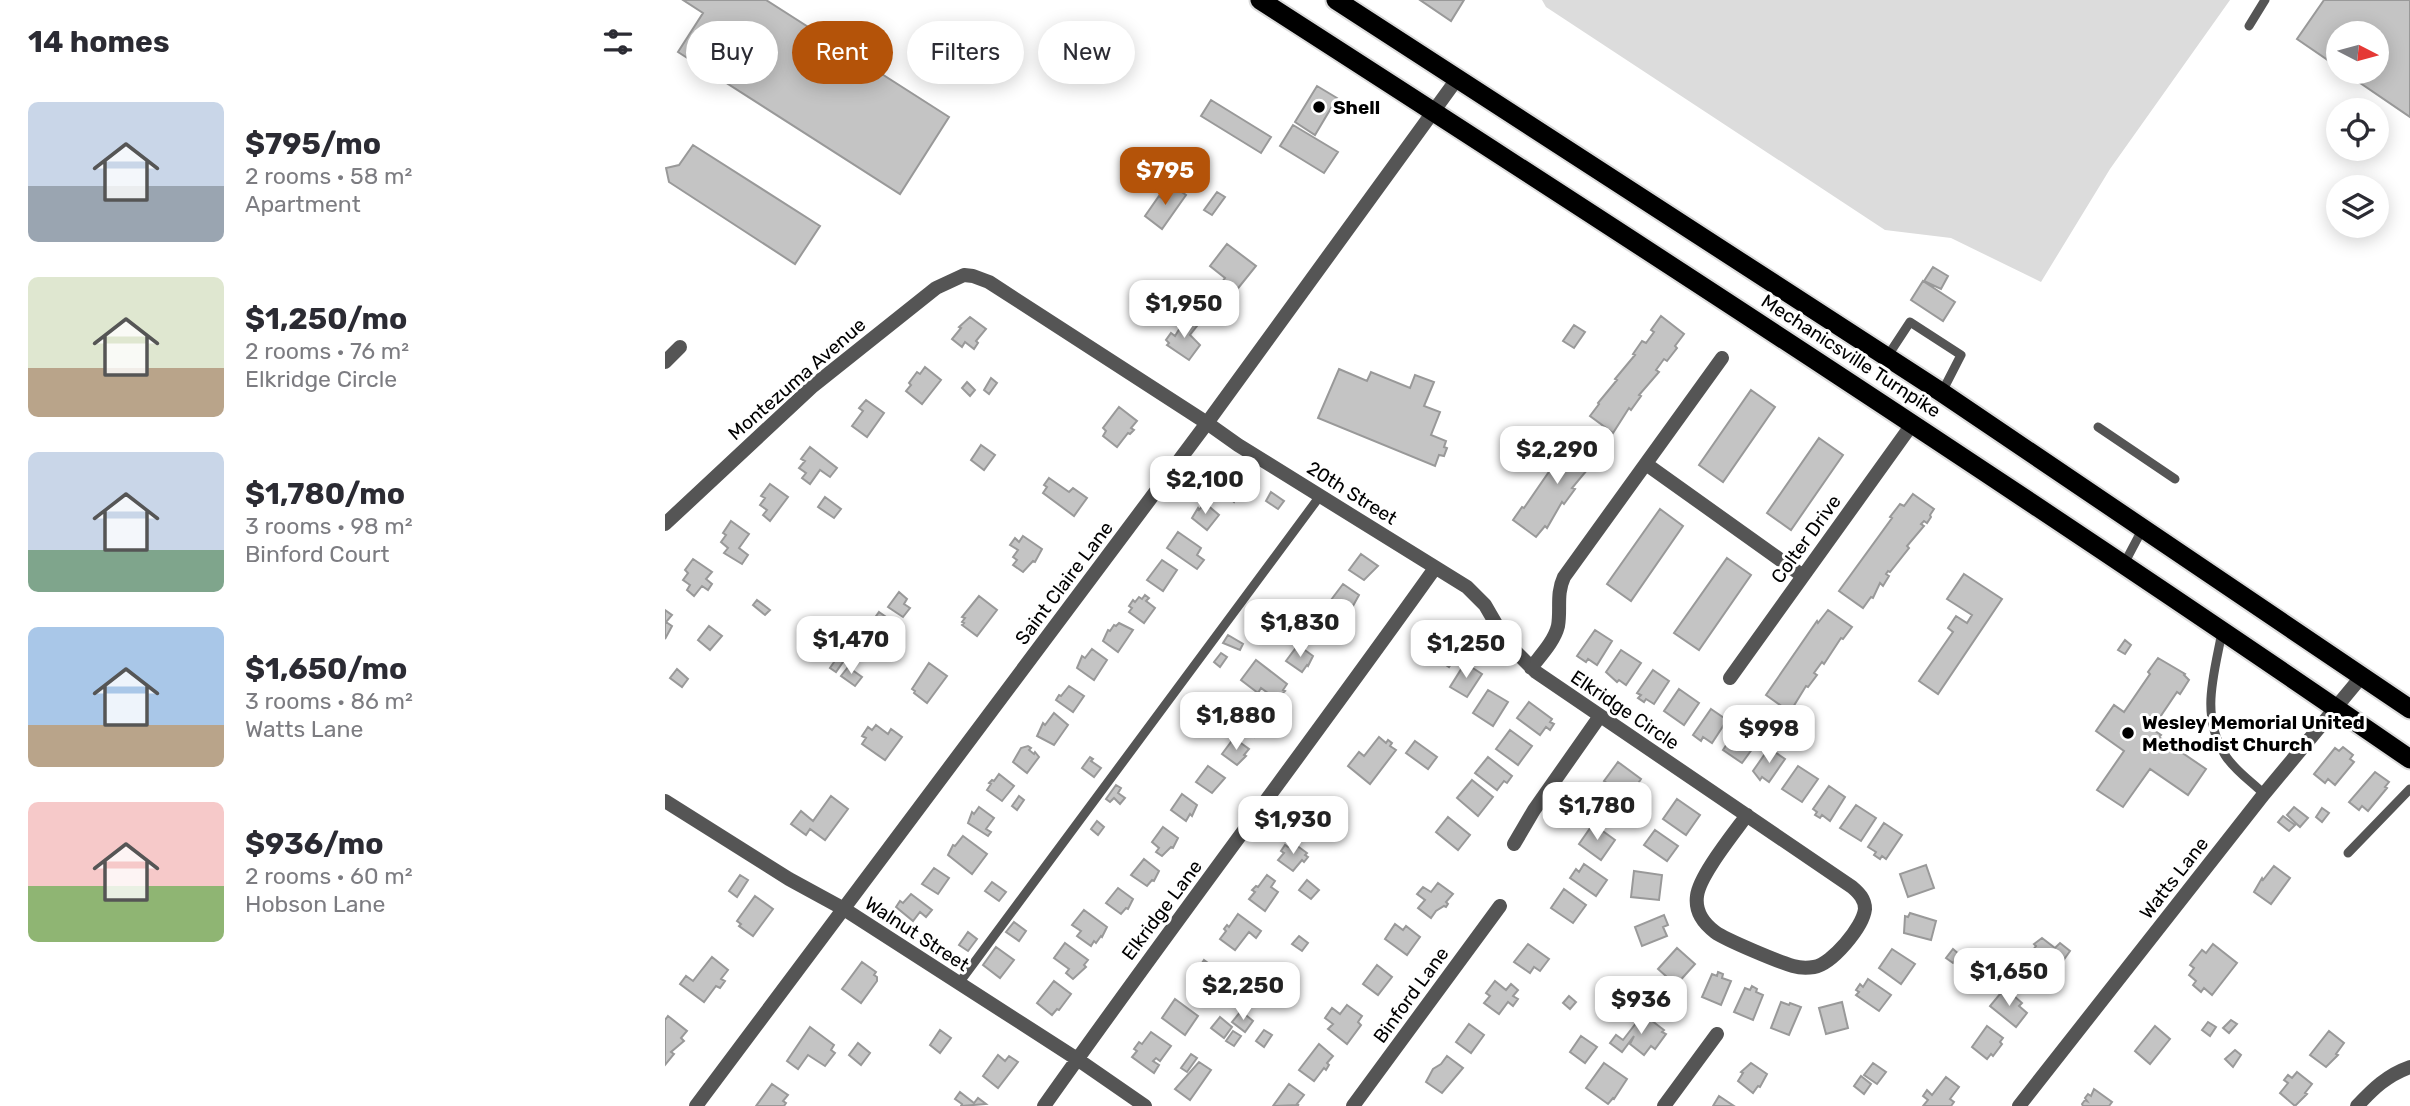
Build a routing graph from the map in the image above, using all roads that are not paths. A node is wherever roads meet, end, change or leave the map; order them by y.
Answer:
1 (1261, 0) edge
2 (1336, 0) edge
3 (2265, 0) edge
4 (2249, 26) dead end
5 (1457, 79) junction
6 (1433, 112) junction
7 (964, 275) joint
8 (680, 347) dead end
9 (1887, 357) junction
10 (1721, 358) dead end
11 (665, 362) edge
12 (1941, 393) junction
13 (1207, 422) junction
14 (1913, 423) junction
15 (2098, 427) dead end
16 (1646, 464) junction
17 (2175, 480) dead end
18 (1320, 496) junction
19 (665, 524) edge
20 (2143, 528) junction
21 (2125, 564) junction
22 (1435, 568) junction
23 (1803, 576) junction
24 (2222, 630) junction
25 (1531, 668) junction
26 (2362, 676) junction
27 (1730, 678) dead end
28 (2336, 708) junction
29 (2410, 709) edge
30 (1600, 716) junction
31 (2410, 759) edge
32 (2410, 789) edge
33 (2264, 794) junction
34 (665, 801) edge
35 (1747, 814) junction
36 (1514, 844) dead end
37 (2348, 853) dead end
38 (1500, 906) dead end
39 (844, 909) junction
40 (959, 983) junction
41 (1717, 1034) dead end
42 (1077, 1059) junction
43 (2410, 1068) edge
44 (696, 1106) edge
45 (1044, 1106) edge
46 (1145, 1106) edge
47 (1353, 1106) edge
48 (1664, 1106) edge
49 (2019, 1106) edge
50 (2357, 1106) edge

1 - 6 highway, Mechanicsville Turnpike
2 - 5 highway, Mechanicsville Turnpike
3 - 4 lane
5 - 6 street, Saint Claire Lane
5 - 9 highway, Mechanicsville Turnpike
6 - 13 street, Saint Claire Lane
6 - 14 highway, Mechanicsville Turnpike
7 - 13 street, 20th Street
7 - 19 street, Montezuma Avenue
8 - 11 street
9 - 12 highway, Mechanicsville Turnpike
9 - 12 lane
10 - 16 street
12 - 20 highway, Mechanicsville Turnpike
13 - 18 street, 20th Street
13 - 39 street, Saint Claire Lane
14 - 21 highway, Mechanicsville Turnpike
14 - 23 street, Colter Drive
15 - 17 lane
16 - 23 street
16 - 25 street
18 - 22 street, 20th Street
18 - 40 lane
20 - 21 lane
20 - 26 highway, Mechanicsville Turnpike
21 - 24 highway, Mechanicsville Turnpike
22 - 25 street, Elkridge Circle
22 - 42 street, Elkridge Lane
23 - 27 street, Colter Drive
24 - 28 highway, Mechanicsville Turnpike
24 - 33 lane
25 - 30 street, Elkridge Circle
26 - 28 street, Watts Lane
26 - 29 highway, Mechanicsville Turnpike
28 - 31 highway, Mechanicsville Turnpike
28 - 33 street, Watts Lane
30 - 35 street, Elkridge Circle
30 - 36 street
32 - 37 lane
33 - 49 street, Watts Lane
34 - 39 street, Walnut Street
35 - 35 street, Elkridge Circle
38 - 47 street, Binford Lane
39 - 40 street, Walnut Street
39 - 44 street, Saint Claire Lane
40 - 42 street, Walnut Street
41 - 48 street
42 - 45 street, Elkridge Lane
42 - 46 street, Walnut Street
43 - 50 street

